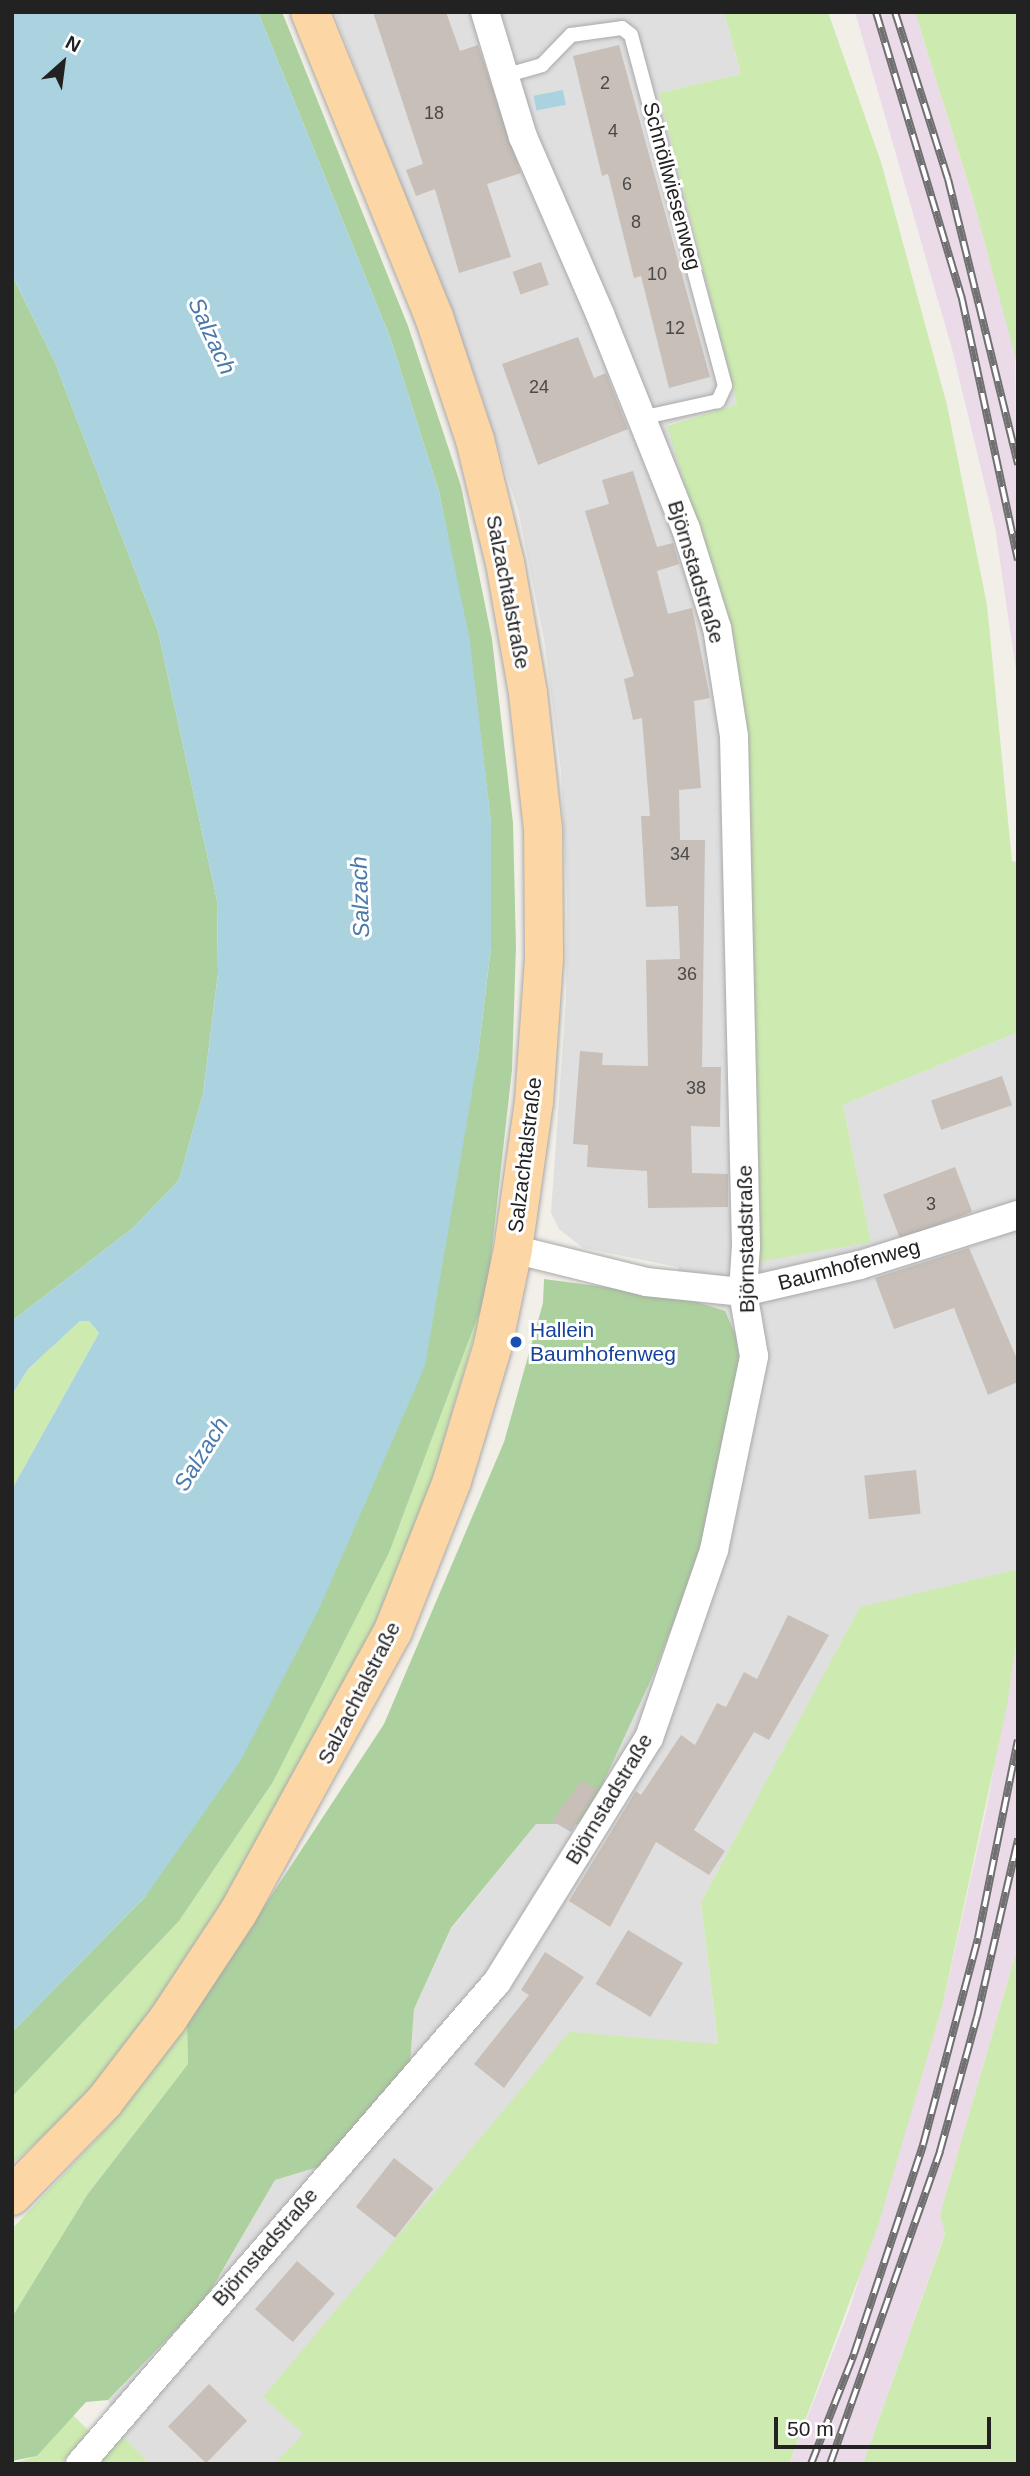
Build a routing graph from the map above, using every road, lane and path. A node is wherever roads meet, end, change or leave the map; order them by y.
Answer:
1 (310, 12) edge
2 (485, 12) edge
3 (504, 76) junction
4 (642, 418) junction
5 (1018, 1215) edge
6 (513, 1249) junction
7 (743, 1292) junction
8 (12, 2196) edge
9 (80, 2464) edge

1 - 6 main road, Salzachtalstraße
2 - 3 street, Björnstadstraße
3 - 4 street, Björnstadstraße
3 - 4 lane, Schnöllwiesenweg
4 - 7 street, Björnstadstraße
5 - 7 street, Baumhofenweg
6 - 7 street, Baumhofenweg
6 - 8 main road, Salzachtalstraße
7 - 9 street, Björnstadstraße

